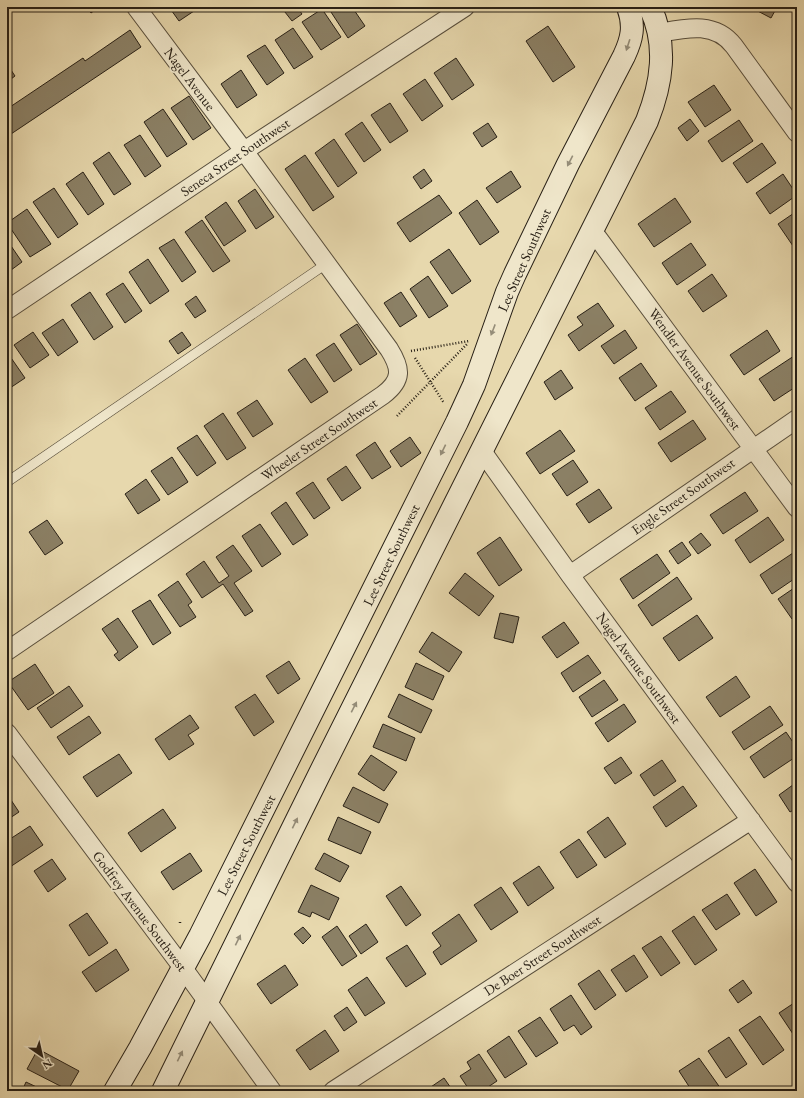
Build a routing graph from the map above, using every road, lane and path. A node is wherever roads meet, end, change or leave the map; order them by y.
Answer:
1 (136, 7) edge
2 (465, 7) edge
3 (628, 7) edge
4 (650, 7) edge
5 (659, 33) junction
6 (797, 133) edge
7 (244, 151) junction
8 (592, 230) junction
9 (326, 264) junction
10 (7, 310) edge
11 (411, 352) junction
12 (407, 353) dead end
13 (430, 381) junction
14 (445, 405) dead end
15 (397, 416) dead end
16 (797, 418) edge
17 (753, 448) junction
18 (482, 451) junction
19 (7, 482) edge
20 (797, 508) edge
21 (570, 575) junction
22 (7, 651) edge
23 (7, 733) edge
24 (751, 820) junction
25 (797, 883) edge
26 (183, 968) junction
27 (207, 1002) junction
28 (115, 1091) edge
29 (162, 1091) edge
30 (272, 1091) edge
31 (334, 1091) edge

1 - 7 street, Nagel Avenue
2 - 7 street, Seneca Street Southwest
3 -> 26 street, Lee Street Southwest
4 - 5 street
5 - 6 street
5 - 8 street
7 - 9 street, Wheeler Street Southwest
7 - 10 street, Seneca Street Southwest
8 - 17 street, Wendler Avenue Southwest
8 - 18 street
9 - 19 lane
9 - 22 street, Wheeler Street Southwest
11 - 12 path
11 - 13 path
11 - 13 path
13 - 14 path
13 - 15 path
16 - 17 street, Engle Street Southwest
17 - 20 street, Wendler Avenue Southwest
17 - 21 street, Engle Street Southwest
18 - 21 street, Nagel Avenue Southwest
27 -> 18 street
21 - 24 street, Nagel Avenue Southwest
23 - 26 street, Godfrey Avenue Southwest
24 - 25 street, Nagel Avenue Southwest
24 - 31 street, De Boer Street Southwest
26 - 27 street, Godfrey Avenue Southwest
26 - 28 street, Lee Street Southwest
29 -> 27 street
27 - 30 street, Godfrey Avenue Southwest

